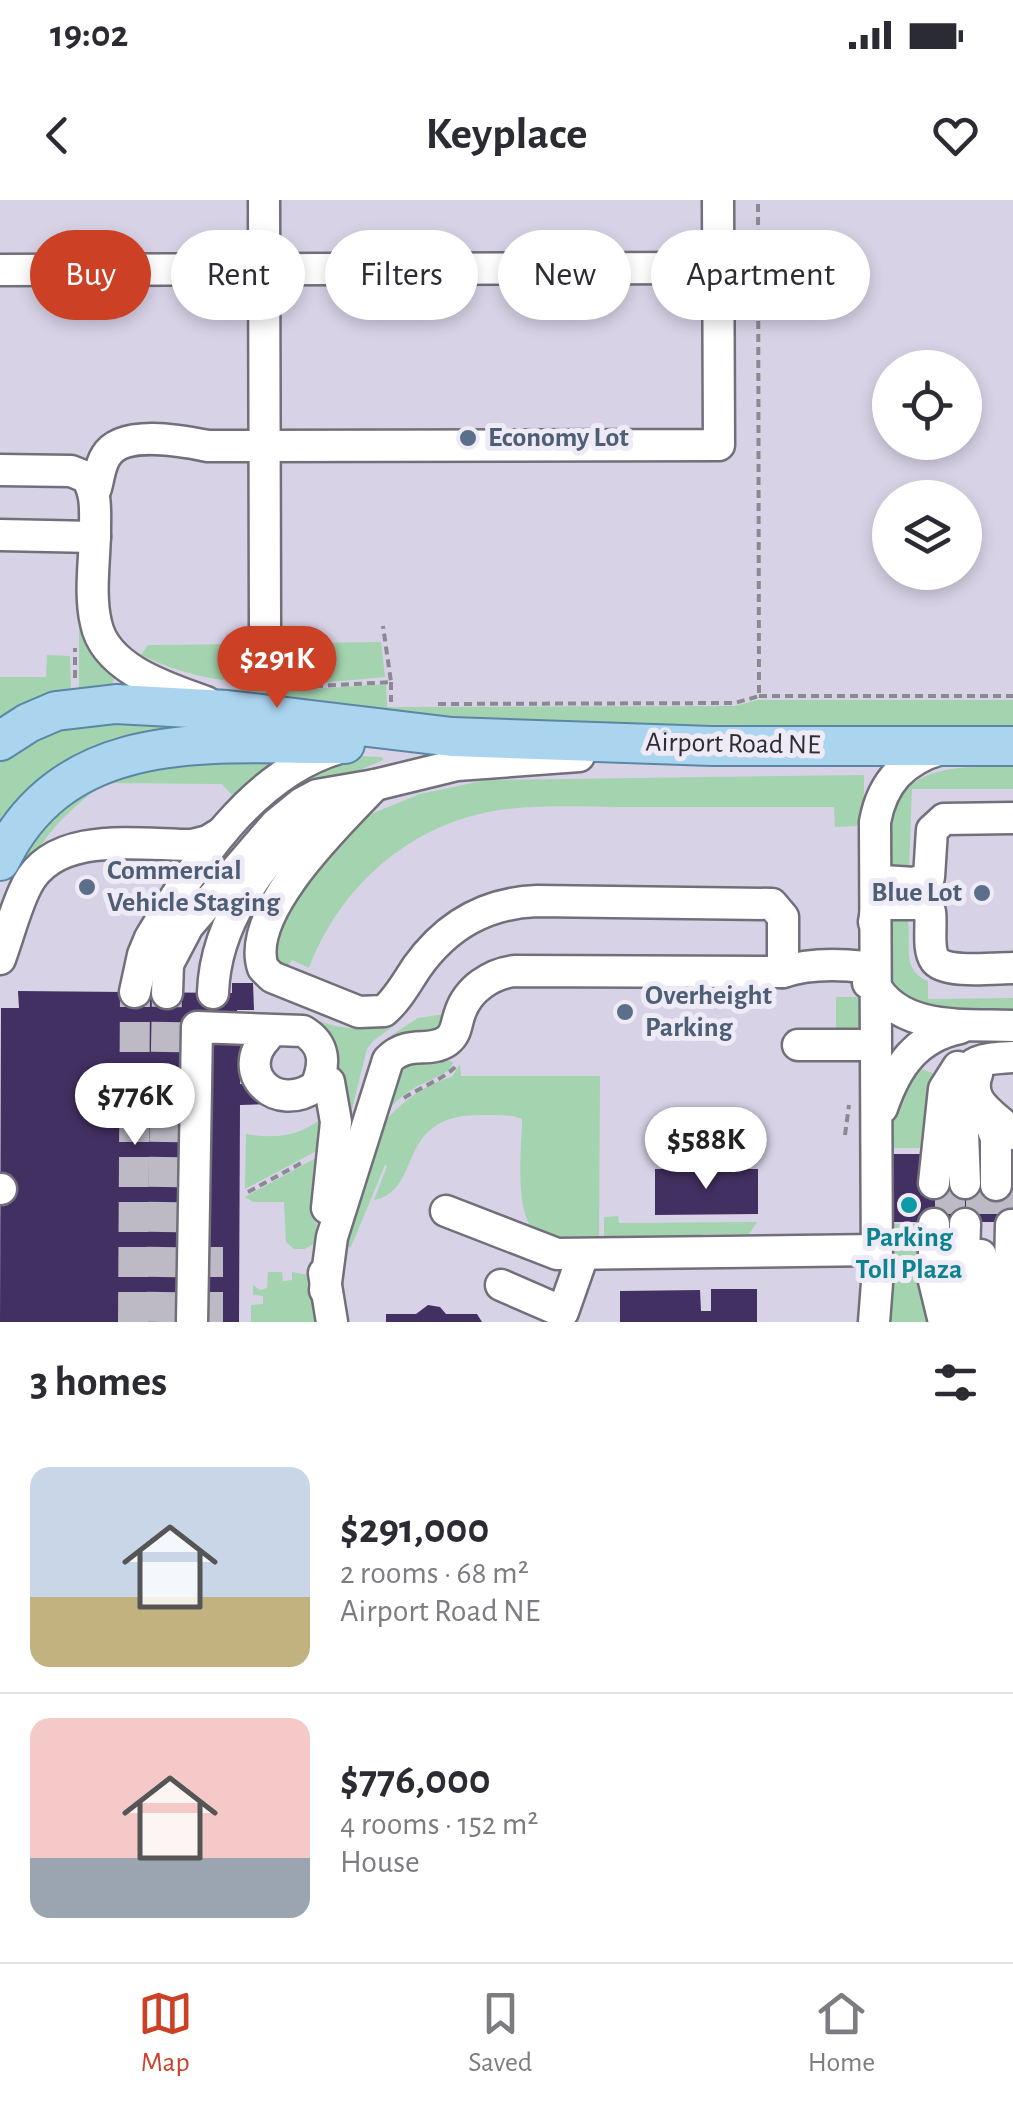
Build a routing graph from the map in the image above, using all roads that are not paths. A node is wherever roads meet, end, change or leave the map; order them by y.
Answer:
1 (264, 200) edge
2 (718, 200) edge
3 (264, 230) edge
4 (718, 230) edge
5 (651, 268) edge
6 (171, 269) edge
7 (305, 269) edge
8 (0, 270) edge
9 (264, 320) edge
10 (719, 320) edge
11 (265, 446) junction
12 (0, 470) edge
13 (95, 491) junction
14 (0, 535) edge
15 (94, 536) junction
16 (265, 627) dead end
17 (227, 710) junction
18 (452, 736) junction
19 (0, 741) edge
20 (366, 744) junction
21 (712, 746) junction
22 (958, 746) junction
23 (1013, 746) edge
24 (375, 786) junction
25 (1013, 818) edge
26 (224, 831) junction
27 (0, 861) edge
28 (892, 884) junction
29 (0, 959) edge
30 (1013, 968) edge
31 (783, 972) junction
32 (874, 980) junction
33 (135, 992) tunnel mouth
34 (1002, 1025) edge
35 (267, 1036) dead end
36 (798, 1044) dead end
37 (875, 1044) junction
38 (328, 1082) dead end
39 (992, 1090) edge
40 (876, 1124) junction
41 (971, 1181) edge
42 (446, 1211) dead end
43 (972, 1225) edge
44 (876, 1250) junction
45 (583, 1255) junction
46 (501, 1285) dead end
47 (325, 1290) junction
48 (986, 1319) edge
49 (192, 1322) edge
50 (332, 1322) edge
51 (874, 1322) edge
52 (946, 1322) edge

1 - 3 lane
2 - 4 lane
5 - 7 lane
6 - 8 lane
9 - 11 lane
10 - 11 lane
11 - 13 lane
11 - 16 lane
12 - 13 lane
13 - 15 lane
14 - 15 lane
15 - 17 lane
17 - 18 main road, Airport Road NE
17 - 19 main road, Airport Road NE
18 - 20 main road, Airport Road NE
18 - 21 main road, Airport Road NE
20 - 26 lane
20 - 27 main road, Airport Road NE
21 - 22 main road, Airport Road NE
21 - 24 lane
22 - 23 main road, Airport Road NE
22 - 28 lane
24 - 24 lane
24 - 31 lane
25 - 28 lane
26 - 29 lane
26 - 33 lane
28 - 30 lane
28 - 32 lane
31 - 32 lane
31 - 47 lane
32 - 34 lane
32 - 37 lane
34 - 40 lane
35 - 49 lane
36 - 37 lane
37 - 40 lane
38 - 47 lane
39 - 41 lane
39 - 41 lane
40 - 44 lane
42 - 45 lane
43 - 48 lane
43 - 48 lane
43 - 52 lane
44 - 45 lane
44 - 51 lane
45 - 46 lane
47 - 50 lane

